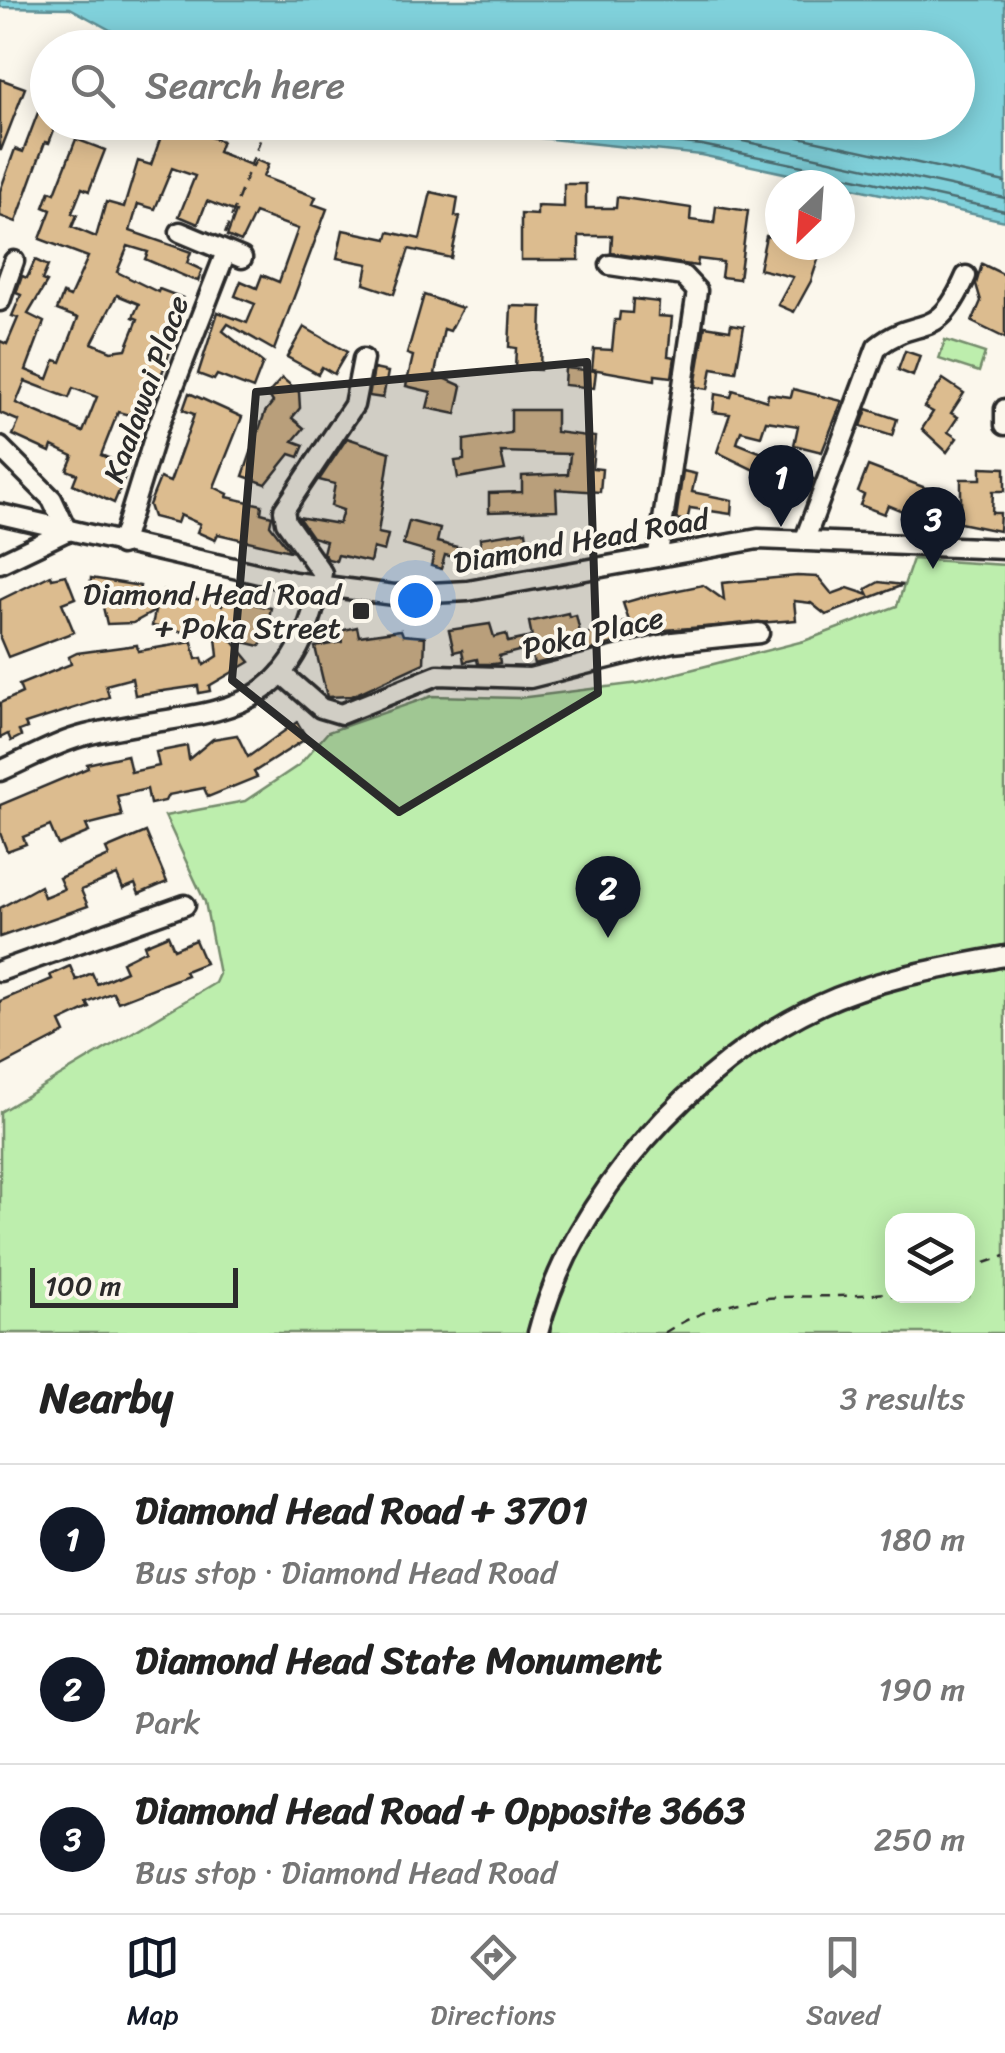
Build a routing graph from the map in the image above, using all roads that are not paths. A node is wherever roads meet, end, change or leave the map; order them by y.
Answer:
1 (180, 232) dead end
2 (14, 261) dead end
3 (610, 265) dead end
4 (966, 276) dead end
5 (0, 301) edge
6 (364, 359) dead end
7 (1005, 409) edge
8 (1005, 425) edge
9 (0, 447) edge
10 (0, 514) edge
11 (68, 531) junction
12 (805, 539) junction
13 (121, 545) junction
14 (1005, 549) edge
15 (658, 554) junction
16 (0, 563) edge
17 (319, 586) junction
18 (760, 633) dead end
19 (281, 674) junction
20 (0, 771) edge
21 (185, 906) dead end
22 (1005, 956) edge
23 (0, 970) edge
24 (538, 1333) edge

1 - 13 street, Kaalawai Place
2 - 5 street
3 - 15 street
4 - 12 street
6 - 17 street
7 - 8 street
9 - 11 street
10 - 11 street, Diamond Head Road
11 - 13 street, Diamond Head Road
11 - 16 street
12 - 14 street, Diamond Head Road
12 - 15 street, Diamond Head Road
13 - 17 street, Diamond Head Road
15 - 17 street, Diamond Head Road
17 - 19 street
18 - 19 street, Poka Place
19 - 20 street
21 - 23 street
22 - 24 street

